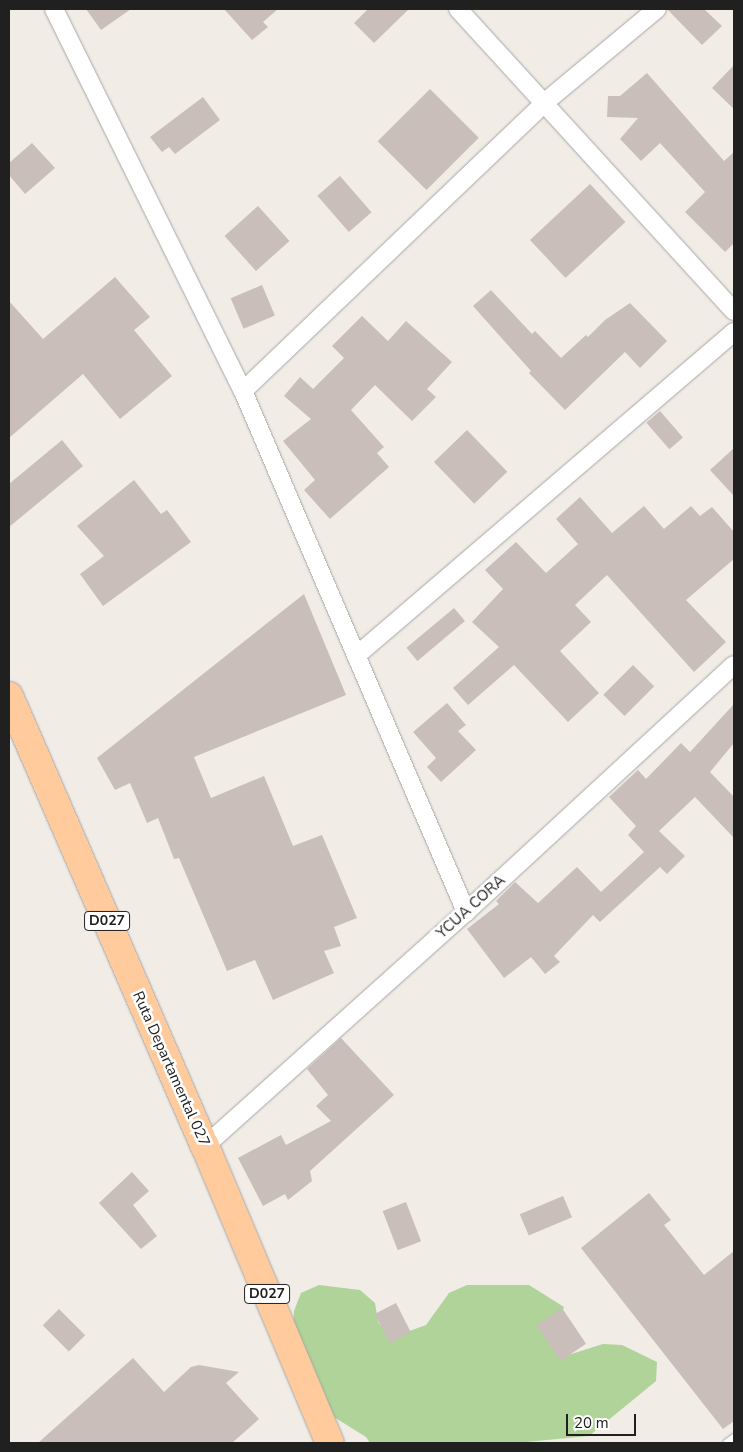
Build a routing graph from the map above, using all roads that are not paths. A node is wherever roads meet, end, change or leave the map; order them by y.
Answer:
1 (54, 9) edge
2 (458, 9) edge
3 (657, 9) edge
4 (544, 103) junction
5 (734, 311) edge
6 (734, 332) edge
7 (243, 391) junction
8 (356, 656) junction
9 (734, 665) edge
10 (9, 696) edge
11 (466, 912) junction
12 (205, 1146) junction
13 (734, 1438) edge
14 (330, 1443) edge
15 (727, 1443) edge

1 - 7 street
2 - 4 street
3 - 4 street
4 - 5 street
4 - 7 street
6 - 8 street
7 - 8 street
8 - 11 street
9 - 11 street, YCUA CORA
10 - 12 main road, Ruta Departamental 027 / D027
11 - 12 street, YCUA CORA
12 - 14 main road, Ruta Departamental 027 / D027
13 - 15 lane

